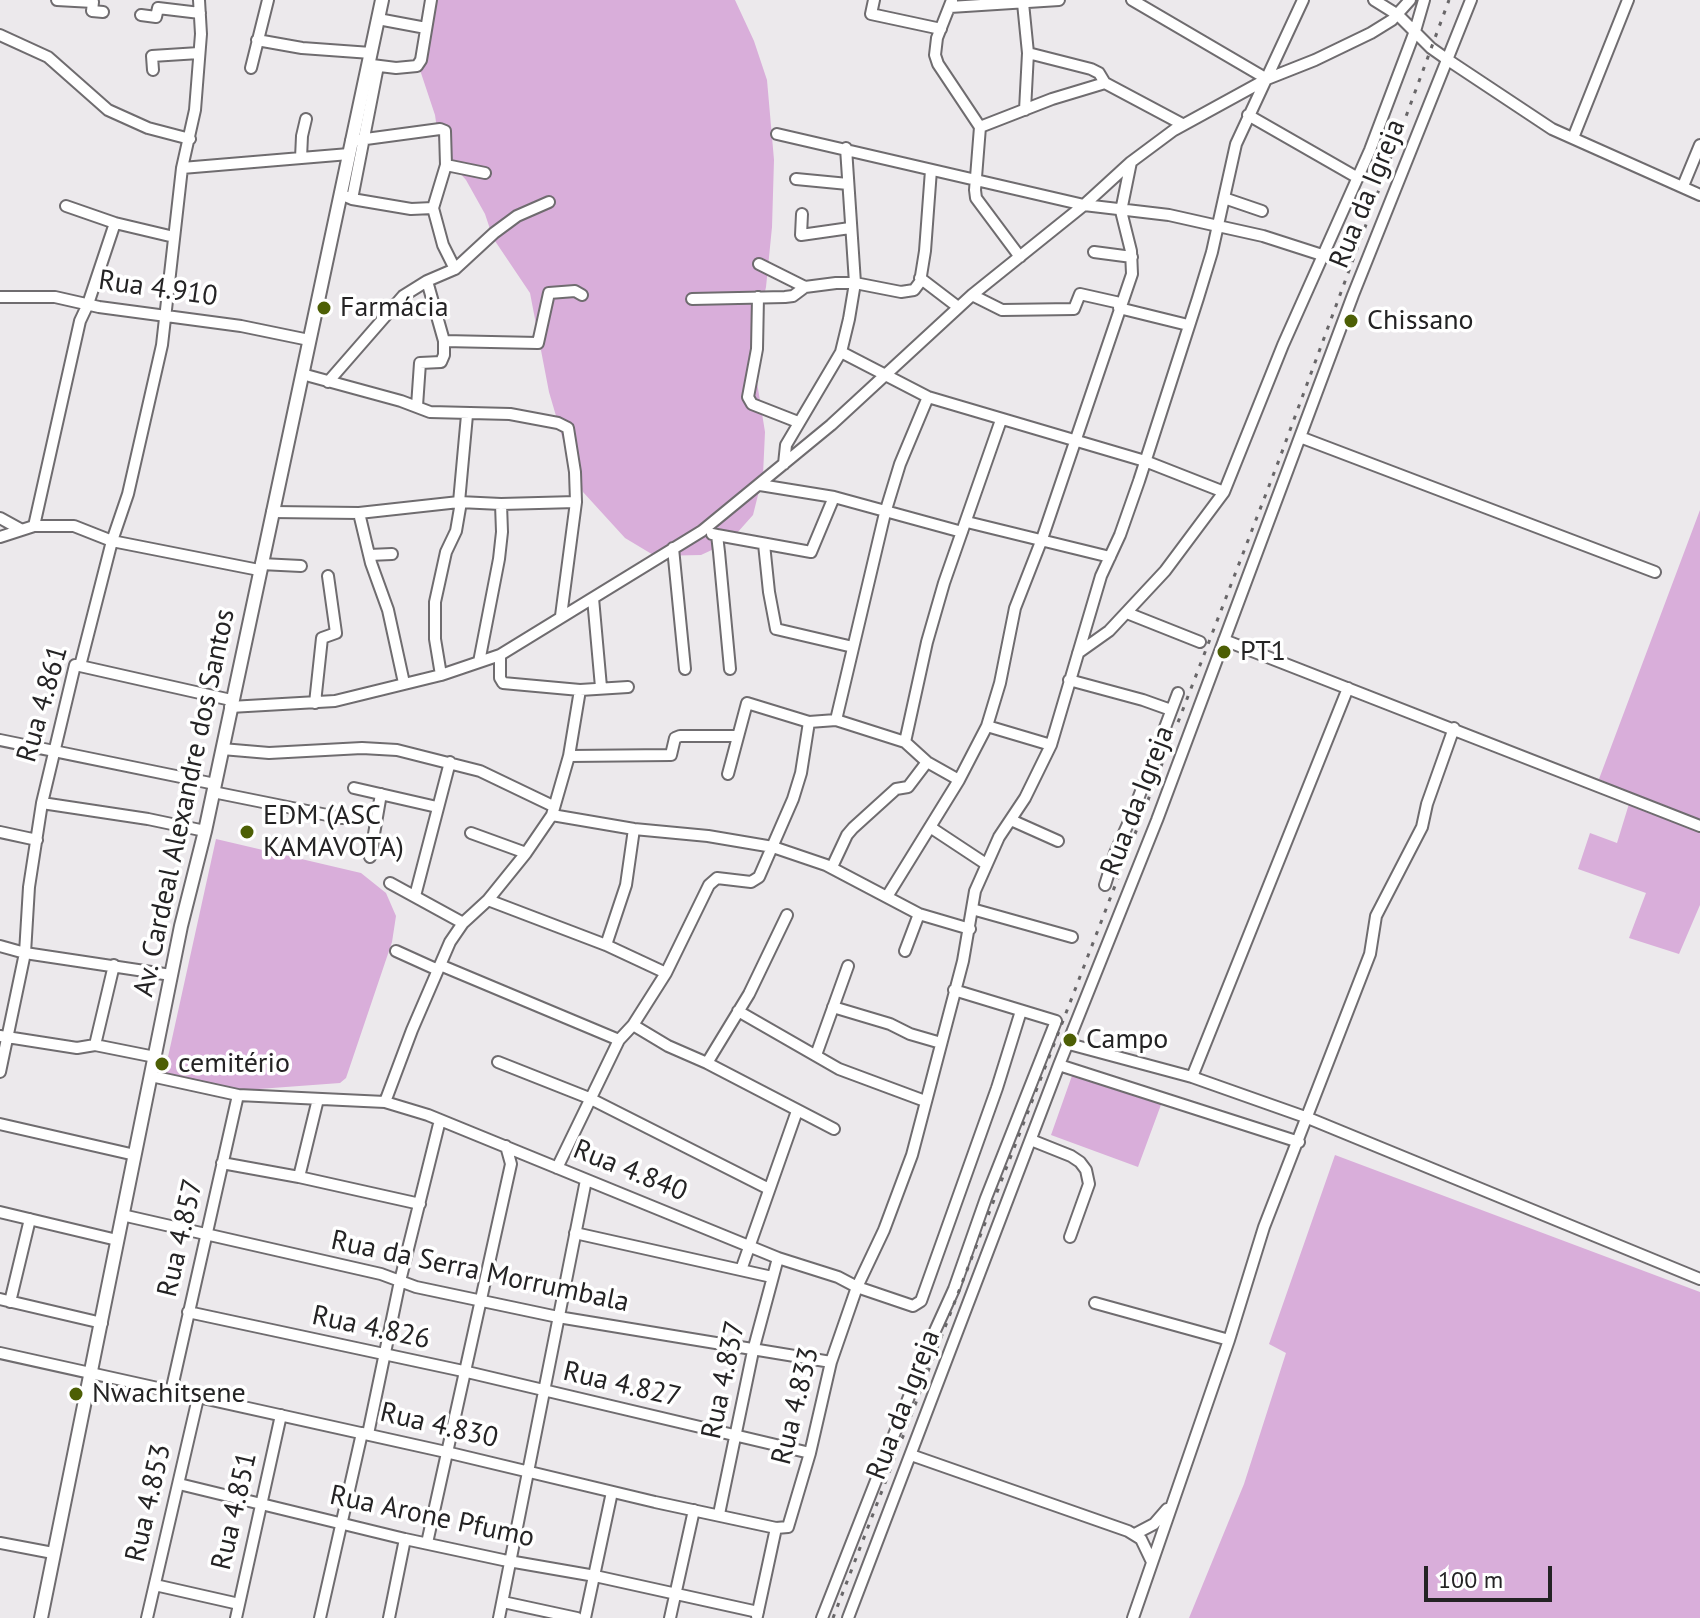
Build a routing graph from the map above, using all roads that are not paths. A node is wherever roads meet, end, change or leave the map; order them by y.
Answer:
1 (57, 0) edge
2 (199, 0) edge
3 (268, 0) edge
4 (382, 0) edge
5 (431, 0) edge
6 (874, 0) edge
7 (1059, 0) edge
8 (1132, 0) edge
9 (1303, 0) edge
10 (1374, 0) edge
11 (1410, 0) edge
12 (1424, 0) edge
13 (1471, 0) edge
14 (1628, 0) edge
15 (1021, 2) edge
16 (951, 4) edge
17 (103, 12) dead end
18 (200, 13) junction
19 (141, 15) dead end
20 (1398, 15) junction
21 (378, 19) junction
22 (426, 28) junction
23 (941, 29) junction
24 (1415, 31) junction
25 (0, 35) edge
26 (257, 40) junction
27 (199, 53) junction
28 (1028, 53) junction
29 (372, 61) junction
30 (1446, 65) junction
31 (251, 68) dead end
32 (153, 70) dead end
33 (1267, 79) junction
34 (1105, 83) junction
35 (1025, 110) junction
36 (1248, 115) junction
37 (306, 119) dead end
38 (1182, 124) junction
39 (980, 127) junction
40 (777, 134) dead end
41 (1573, 138) junction
42 (190, 139) junction
43 (354, 145) junction
44 (1700, 145) edge
45 (846, 148) junction
46 (301, 158) junction
47 (1131, 162) junction
48 (446, 165) junction
49 (182, 168) junction
50 (931, 170) junction
51 (485, 173) dead end
52 (1358, 178) junction
53 (796, 179) dead end
54 (976, 181) junction
55 (848, 184) junction
56 (1683, 186) junction
57 (1700, 195) edge
58 (346, 196) junction
59 (1224, 198) junction
60 (549, 202) dead end
61 (1084, 205) junction
62 (66, 206) dead end
63 (433, 208) junction
64 (1121, 211) junction
65 (1262, 211) dead end
66 (802, 214) dead end
67 (115, 223) junction
68 (1218, 226) junction
69 (850, 228) junction
70 (174, 237) junction
71 (1094, 252) dead end
72 (1322, 255) junction
73 (1020, 257) junction
74 (1132, 257) junction
75 (759, 264) dead end
76 (455, 269) junction
77 (920, 278) junction
78 (427, 281) junction
79 (855, 283) junction
80 (805, 287) junction
81 (582, 295) dead end
82 (972, 295) junction
83 (758, 297) junction
84 (0, 298) edge
85 (692, 299) dead end
86 (88, 304) junction
87 (1120, 305) junction
88 (958, 307) junction
89 (167, 316) junction
90 (1188, 325) junction
91 (309, 340) junction
92 (444, 341) junction
93 (841, 352) junction
94 (302, 374) junction
95 (885, 375) junction
96 (328, 382) junction
97 (928, 397) junction
98 (417, 406) junction
99 (467, 415) junction
100 (1001, 420) junction
101 (798, 422) junction
102 (1300, 437) junction
103 (1075, 441) junction
104 (1145, 461) junction
105 (784, 464) junction
106 (760, 485) junction
107 (1224, 492) junction
108 (834, 497) junction
109 (460, 502) junction
110 (576, 502) junction
111 (501, 504) junction
112 (272, 512) junction
113 (359, 513) junction
114 (885, 513) junction
115 (0, 518) edge
116 (34, 526) junction
117 (964, 527) junction
118 (20, 529) junction
119 (702, 531) junction
120 (717, 535) junction
121 (0, 537) edge
122 (1042, 539) junction
123 (112, 541) junction
124 (764, 544) junction
125 (673, 548) junction
126 (392, 554) dead end
127 (369, 555) junction
128 (1110, 557) junction
129 (301, 566) dead end
130 (260, 567) junction
131 (1655, 572) dead end
132 (328, 576) dead end
133 (593, 598) junction
134 (1127, 613) junction
135 (561, 616) junction
136 (1224, 640) junction
137 (1200, 642) dead end
138 (853, 647) junction
139 (1078, 653) junction
140 (500, 655) junction
141 (479, 662) junction
142 (80, 666) junction
143 (685, 669) dead end
144 (730, 669) dead end
145 (441, 675) junction
146 (1069, 680) junction
147 (404, 683) junction
148 (601, 687) junction
149 (628, 687) dead end
150 (1348, 688) junction
151 (580, 690) junction
152 (1178, 693) dead end
153 (315, 703) junction
154 (231, 704) junction
155 (1171, 710) junction
156 (836, 720) junction
157 (809, 722) junction
158 (987, 726) junction
159 (1454, 728) junction
160 (736, 736) junction
161 (0, 740) edge
162 (905, 742) junction
163 (1051, 745) junction
164 (222, 749) junction
165 (54, 751) junction
166 (569, 756) junction
167 (450, 762) junction
168 (927, 762) junction
169 (728, 774) dead end
170 (959, 780) junction
171 (214, 788) junction
172 (354, 788) dead end
173 (381, 794) junction
174 (42, 803) junction
175 (437, 807) junction
176 (553, 810) junction
177 (342, 818) dead end
178 (1011, 820) junction
179 (1700, 826) edge
180 (930, 827) junction
181 (634, 829) junction
182 (205, 831) junction
183 (0, 832) edge
184 (471, 833) dead end
185 (37, 840) junction
186 (1058, 841) dead end
187 (773, 847) junction
188 (526, 853) junction
189 (370, 857) dead end
190 (986, 864) junction
191 (832, 867) junction
192 (390, 883) dead end
193 (1105, 885) dead end
194 (888, 895) junction
195 (415, 896) junction
196 (488, 900) junction
197 (972, 909) junction
198 (919, 914) junction
199 (787, 915) dead end
200 (463, 923) junction
201 (970, 929) junction
202 (1072, 937) dead end
203 (606, 945) junction
204 (0, 946) edge
205 (396, 951) dead end
206 (905, 951) dead end
207 (25, 953) junction
208 (114, 965) junction
209 (848, 966) dead end
210 (439, 968) junction
211 (666, 973) junction
212 (171, 975) junction
213 (954, 990) junction
214 (833, 1007) junction
215 (738, 1011) junction
216 (1021, 1011) junction
217 (633, 1025) junction
218 (4, 1036) edge
219 (619, 1040) junction
220 (941, 1043) junction
221 (1069, 1044) junction
222 (95, 1045) junction
223 (816, 1055) junction
224 (155, 1057) junction
225 (498, 1062) dead end
226 (707, 1063) junction
227 (1059, 1065) junction
228 (0, 1072) edge
229 (151, 1076) junction
230 (1192, 1077) junction
231 (238, 1095) junction
232 (589, 1098) junction
233 (318, 1099) junction
234 (925, 1101) junction
235 (385, 1102) junction
236 (797, 1111) junction
237 (1308, 1118) junction
238 (440, 1120) junction
239 (0, 1124) edge
240 (834, 1129) dead end
241 (1031, 1140) junction
242 (1299, 1142) junction
243 (506, 1146) junction
244 (135, 1155) junction
245 (529, 1155) junction
246 (222, 1163) junction
247 (511, 1164) junction
248 (557, 1168) junction
249 (299, 1177) junction
250 (586, 1180) junction
251 (769, 1189) junction
252 (420, 1204) junction
253 (0, 1212) edge
254 (122, 1215) junction
255 (30, 1219) junction
256 (575, 1233) junction
257 (206, 1235) junction
258 (1070, 1237) dead end
259 (117, 1240) junction
260 (749, 1245) junction
261 (778, 1258) junction
262 (741, 1270) junction
263 (772, 1277) junction
264 (1700, 1279) edge
265 (400, 1281) junction
266 (857, 1287) junction
267 (5, 1300) edge
268 (481, 1302) junction
269 (1095, 1303) dead end
270 (188, 1312) junction
271 (558, 1317) junction
272 (102, 1323) junction
273 (1229, 1340) junction
274 (753, 1351) junction
275 (0, 1353) edge
276 (385, 1356) junction
277 (831, 1362) junction
278 (463, 1371) junction
279 (90, 1375) junction
280 (544, 1391) junction
281 (171, 1392) junction
282 (198, 1398) junction
283 (281, 1415) junction
284 (365, 1434) junction
285 (736, 1436) junction
286 (446, 1452) junction
287 (810, 1453) junction
288 (911, 1455) junction
289 (528, 1470) junction
290 (179, 1484) junction
291 (612, 1492) junction
292 (262, 1503) junction
293 (1171, 1504) junction
294 (694, 1510) junction
295 (719, 1514) junction
296 (342, 1523) junction
297 (776, 1528) junction
298 (1135, 1534) junction
299 (405, 1539) junction
300 (0, 1543) edge
301 (427, 1543) junction
302 (53, 1553) junction
303 (511, 1561) junction
304 (1152, 1562) junction
305 (595, 1576) junction
306 (155, 1585) junction
307 (675, 1594) junction
308 (503, 1602) junction
309 (239, 1604) junction
310 (758, 1615) edge
311 (41, 1618) edge
312 (147, 1618) edge
313 (236, 1618) edge
314 (320, 1618) edge
315 (389, 1618) edge
316 (499, 1618) edge
317 (577, 1618) edge
318 (585, 1618) edge
319 (670, 1618) edge
320 (822, 1618) edge
321 (848, 1618) edge
322 (1133, 1618) edge

1 - 17 street
2 - 18 street, Rua 4.861
3 - 26 street
4 - 21 street, Av. Cardeal Alexandre dos Santos
5 - 22 street
6 - 23 street
7 - 15 street
8 - 33 street
9 - 33 street, Rua 4.833
10 - 20 street
11 - 20 street
12 - 24 street
13 - 30 street, Rua da Igreja
14 - 41 street
15 - 16 street
15 - 28 street
16 - 23 street
18 - 19 street
18 - 27 street, Rua 4.861
20 - 24 street
20 - 33 street
21 - 22 street
21 - 29 street, Av. Cardeal Alexandre dos Santos
22 - 29 street
23 - 39 street
24 - 30 street
24 - 52 street
25 - 42 street
26 - 29 street
26 - 31 street
27 - 32 street
27 - 42 street, Rua 4.861
28 - 34 street
28 - 35 street
29 - 43 street, Av. Cardeal Alexandre dos Santos
30 - 41 street
30 - 102 street, Rua da Igreja
33 - 36 street, Rua 4.833
33 - 38 street
34 - 35 street
34 - 38 street
35 - 39 street
36 - 52 street
36 - 59 street, Rua 4.833
37 - 46 street
38 - 47 street
39 - 54 street
40 - 45 street
41 - 56 street
42 - 49 street, Rua 4.861
43 - 46 street
43 - 48 street
43 - 58 street, Av. Cardeal Alexandre dos Santos
43 - 58 street
44 - 56 street
45 - 50 street
45 - 55 street
46 - 49 street
47 - 61 street
47 - 64 street
48 - 51 street
48 - 63 street
49 - 70 street, Rua 4.861
50 - 54 street
50 - 77 street
52 - 72 street
53 - 55 street
54 - 61 street
54 - 73 street
55 - 69 street
56 - 57 street
58 - 63 street
58 - 91 street, Av. Cardeal Alexandre dos Santos
59 - 65 street
59 - 68 street, Rua 4.833
60 - 76 street
61 - 64 street
61 - 73 street
62 - 67 street
63 - 76 street
64 - 68 street
64 - 74 street
66 - 69 street
67 - 70 street
67 - 86 street
68 - 72 street
68 - 90 street, Rua 4.833
69 - 79 street
70 - 89 street, Rua 4.861
71 - 74 street
72 - 107 street
73 - 82 street
74 - 87 street
75 - 80 street
76 - 78 street
77 - 79 street
77 - 88 street
78 - 92 street
78 - 96 street
79 - 80 street
79 - 93 street
80 - 83 street
81 - 92 street
82 - 87 street
82 - 88 street
83 - 85 street
83 - 101 street
84 - 86 street, Rua 4.910
86 - 89 street, Rua 4.910
86 - 116 street
87 - 90 street
87 - 103 street
88 - 95 street
89 - 91 street, Rua 4.910
89 - 123 street, Rua 4.861
90 - 104 street, Rua 4.833
91 - 94 street, Av. Cardeal Alexandre dos Santos
92 - 98 street
93 - 95 street
93 - 101 street
94 - 96 street
94 - 112 street, Av. Cardeal Alexandre dos Santos
95 - 97 street
95 - 105 street
96 - 98 street
97 - 100 street
97 - 114 street
98 - 99 street
99 - 109 street
99 - 110 street
100 - 103 street
100 - 117 street
101 - 105 street
102 - 131 street
102 - 136 street, Rua da Igreja
103 - 104 street
103 - 122 street
104 - 107 street
104 - 128 street, Rua 4.833
105 - 106 street
106 - 108 street
106 - 119 street
107 - 134 street
108 - 114 street
108 - 124 street
109 - 111 street
109 - 113 street
109 - 145 street
110 - 111 street
110 - 135 street
111 - 141 street
112 - 113 street
112 - 130 street, Av. Cardeal Alexandre dos Santos
113 - 127 street
114 - 117 street
114 - 138 street
115 - 118 street
116 - 118 street
116 - 123 street
117 - 122 street
117 - 162 street
118 - 121 street
119 - 120 street
119 - 125 street
120 - 124 street
120 - 144 street
122 - 128 street
122 - 158 street
123 - 130 street
123 - 142 street, Rua 4.861
124 - 138 street
125 - 133 street
125 - 143 street
126 - 127 street
127 - 147 street
128 - 139 street, Rua 4.833
129 - 130 street
130 - 154 street, Av. Cardeal Alexandre dos Santos
132 - 153 street
133 - 135 street
133 - 148 street
134 - 137 street
134 - 139 street
135 - 140 street
136 - 150 street
136 - 221 street, Rua da Igreja
138 - 156 street
139 - 146 street, Rua 4.833
140 - 141 street
140 - 151 street
141 - 145 street
142 - 154 street
142 - 165 street, Rua 4.861
145 - 147 street
146 - 155 street
146 - 163 street, Rua 4.833
147 - 153 street
148 - 149 street
148 - 151 street
150 - 159 street
150 - 230 street
151 - 166 street
152 - 155 street
153 - 154 street
154 - 164 street, Av. Cardeal Alexandre dos Santos
155 - 193 street
156 - 157 street
156 - 162 street
157 - 160 street
157 - 187 street
158 - 163 street
158 - 170 street
159 - 179 street
159 - 237 street
160 - 166 street
160 - 169 street
161 - 165 street
162 - 168 street
163 - 178 street, Rua 4.833
164 - 167 street
164 - 171 street, Av. Cardeal Alexandre dos Santos
165 - 171 street
165 - 174 street, Rua 4.861
166 - 176 street
167 - 175 street
167 - 176 street
168 - 170 street
168 - 191 street
170 - 180 street
171 - 177 street
171 - 182 street, Av. Cardeal Alexandre dos Santos
172 - 173 street
173 - 175 street
173 - 189 street
174 - 182 street
174 - 185 street, Rua 4.861
175 - 195 street
176 - 181 street
176 - 188 street
178 - 186 street
178 - 190 street, Rua 4.833
180 - 190 street
180 - 194 street
181 - 187 street
181 - 203 street
182 - 212 street, Av. Cardeal Alexandre dos Santos
183 - 185 street
184 - 188 street
185 - 207 street, Rua 4.861
187 - 191 street
187 - 211 street
188 - 196 street
190 - 197 street, Rua 4.833
191 - 194 street
192 - 195 street
194 - 198 street
195 - 200 street
196 - 200 street
196 - 203 street
197 - 201 street, Rua 4.833
197 - 202 street
198 - 201 street
198 - 206 street
199 - 215 street
200 - 210 street
201 - 213 street, Rua 4.833
203 - 211 street
204 - 207 street
205 - 210 street
207 - 208 street
207 - 218 street, Rua 4.861
208 - 212 street
208 - 222 street
209 - 214 street
210 - 219 street
210 - 235 street
211 - 217 street
212 - 224 street, Av. Cardeal Alexandre dos Santos
213 - 216 street
213 - 220 street, Rua 4.833
214 - 220 street
214 - 223 street
215 - 223 street
215 - 226 street
216 - 266 street, Rua 4.840
216 - 320 street, Rua da Igreja
217 - 219 street
217 - 226 street
218 - 222 street
218 - 228 street, Rua 4.861
219 - 232 street
220 - 234 street, Rua 4.833
221 - 227 street, Rua da Igreja
221 - 230 street
222 - 224 street
223 - 234 street
224 - 229 street, Av. Cardeal Alexandre dos Santos
225 - 232 street
226 - 236 street
227 - 241 street, Rua da Igreja
227 - 242 street
229 - 231 street, Rua 4.840
229 - 244 street, Av. Cardeal Alexandre dos Santos
230 - 237 street
231 - 233 street, Rua 4.840
231 - 246 street, Rua 4.857
232 - 248 street
232 - 251 street
233 - 235 street, Rua 4.840
233 - 249 street
234 - 266 street, Rua 4.833
235 - 238 street, Rua 4.840
236 - 240 street
236 - 251 street
237 - 242 street
237 - 264 street
238 - 243 street, Rua 4.840
238 - 252 street
239 - 244 street
241 - 258 street
241 - 288 street, Rua da Igreja
242 - 273 street
243 - 245 street, Rua 4.840
243 - 247 street
244 - 254 street, Av. Cardeal Alexandre dos Santos
245 - 247 street
245 - 248 street, Rua 4.840
246 - 249 street
246 - 257 street, Rua 4.857
247 - 268 street
248 - 250 street, Rua 4.840
249 - 252 street
250 - 256 street
250 - 260 street, Rua 4.840
251 - 260 street
252 - 265 street
253 - 255 street
254 - 257 street, Rua da Serra Morrumbala
254 - 259 street, Av. Cardeal Alexandre dos Santos
255 - 259 street
255 - 267 street
256 - 262 street
256 - 271 street
257 - 265 street, Rua da Serra Morrumbala
257 - 270 street, Rua 4.857
259 - 272 street, Av. Cardeal Alexandre dos Santos
260 - 261 street, Rua 4.840
260 - 262 street
261 - 263 street, Rua 4.837
261 - 266 street, Rua 4.840
262 - 263 street
263 - 274 street, Rua 4.837
265 - 268 street, Rua da Serra Morrumbala
265 - 276 street
266 - 277 street, Rua 4.833
267 - 272 street
268 - 271 street, Rua da Serra Morrumbala
268 - 278 street
269 - 273 street
270 - 276 street, Rua 4.826
270 - 281 street, Rua 4.857
271 - 274 street, Rua da Serra Morrumbala
271 - 280 street
272 - 279 street, Av. Cardeal Alexandre dos Santos
273 - 293 street
274 - 277 street, Rua da Serra Morrumbala
274 - 285 street, Rua 4.837
275 - 279 street, Rua 4.830
276 - 278 street, Rua 4.826
276 - 284 street
277 - 287 street, Rua 4.833
278 - 280 street, Rua 4.826
278 - 286 street
279 - 281 street, Rua 4.830
279 - 302 street, Av. Cardeal Alexandre dos Santos
280 - 285 street, Rua 4.827
280 - 289 street
281 - 282 street, Rua 4.830
282 - 283 street, Rua 4.830
282 - 290 street, Rua 4.853
283 - 284 street, Rua 4.830
283 - 292 street, Rua 4.851
284 - 286 street, Rua 4.830
284 - 296 street
285 - 287 street, Rua 4.827
285 - 295 street, Rua 4.837
286 - 289 street, Rua 4.830
286 - 301 street
287 - 297 street, Rua 4.833
288 - 298 street
288 - 321 street, Rua da Igreja
289 - 291 street, Rua 4.830
289 - 303 street
290 - 292 street, Rua Arone Pfumo
290 - 306 street, Rua 4.853
291 - 294 street, Rua 4.830
291 - 305 street
292 - 296 street, Rua Arone Pfumo
292 - 309 street, Rua 4.851
293 - 298 street
293 - 304 street
294 - 295 street, Rua 4.830
294 - 307 street
295 - 297 street, Rua 4.830
296 - 299 street, Rua Arone Pfumo
296 - 314 street
297 - 310 street
298 - 304 street
299 - 301 street, Rua Arone Pfumo
299 - 315 street
300 - 302 street
301 - 303 street, Rua Arone Pfumo
302 - 311 street, Av. Cardeal Alexandre dos Santos
303 - 305 street, Rua Arone Pfumo
303 - 308 street
304 - 322 street
305 - 307 street, Rua Arone Pfumo
305 - 318 street
306 - 309 street
306 - 312 street, Rua 4.853
307 - 310 street, Rua Arone Pfumo
307 - 319 street
308 - 316 street
308 - 317 street
309 - 313 street, Rua 4.851

